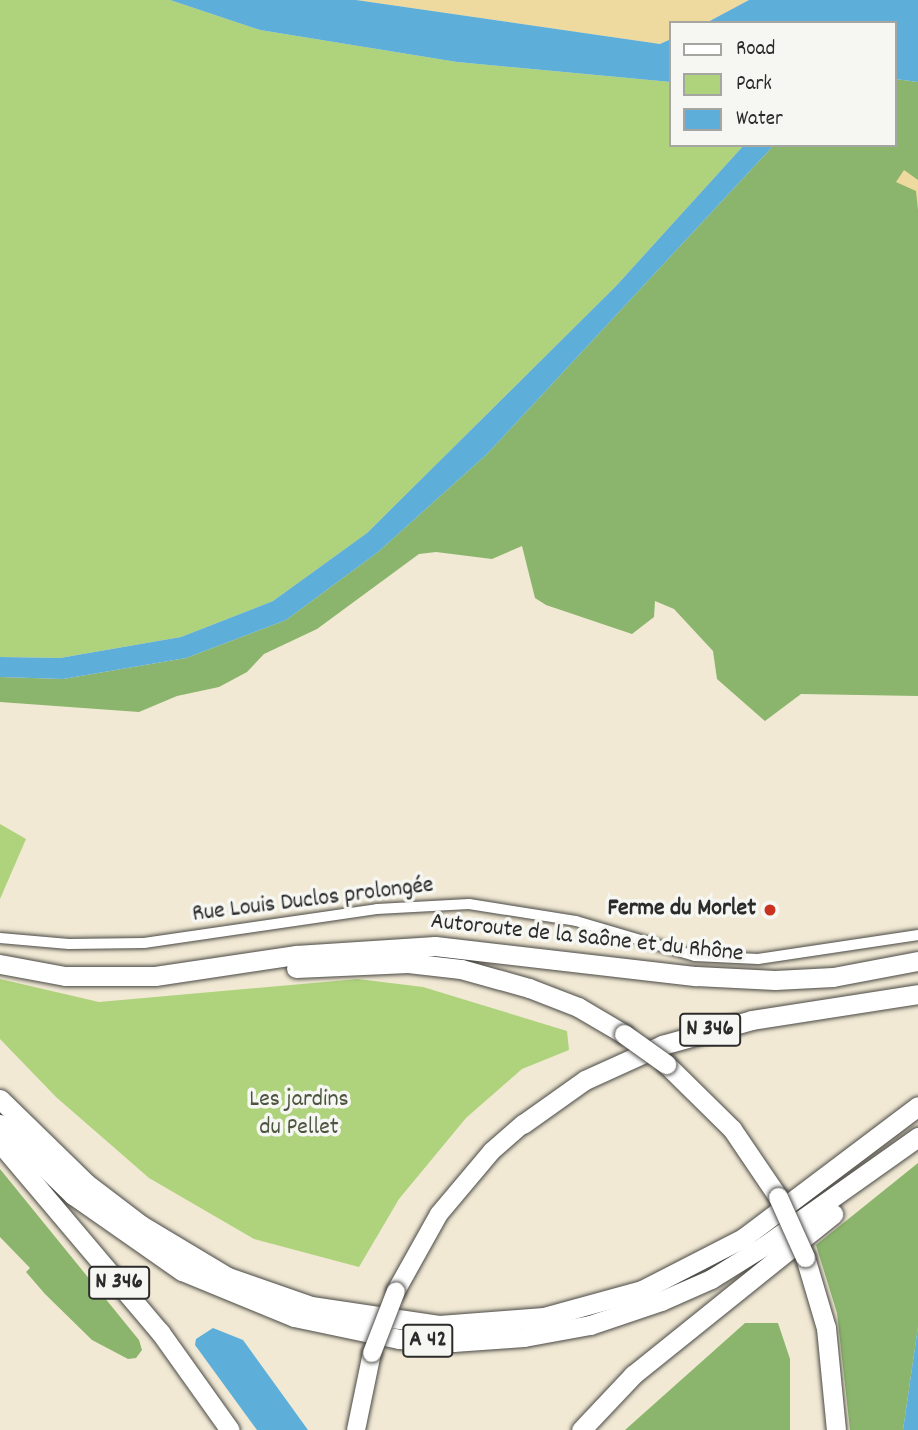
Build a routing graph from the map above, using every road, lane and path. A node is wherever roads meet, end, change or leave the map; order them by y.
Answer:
1 (918, 934) edge
2 (0, 938) edge
3 (346, 957) junction
4 (918, 961) edge
5 (0, 964) edge
6 (918, 994) edge
7 (0, 1099) edge
8 (918, 1106) edge
9 (0, 1124) edge
10 (523, 1124) joint
11 (918, 1137) edge
12 (0, 1143) edge
13 (879, 1169) junction
14 (230, 1430) edge
15 (356, 1430) edge
16 (581, 1430) edge
17 (836, 1430) edge

1 - 2 street, Rue Louis Duclos prolongée
3 - 4 highway, Autoroute de la Saône et du Rhône
3 - 5 highway, Autoroute de la Saône et du Rhône
3 - 17 highway, bridge
6 - 10 highway, N 346
7 - 8 highway
9 - 13 highway, A 42
10 - 15 highway, N 346, bridge
11 - 13 highway, A 42
12 - 14 highway, N 346
13 - 16 highway

